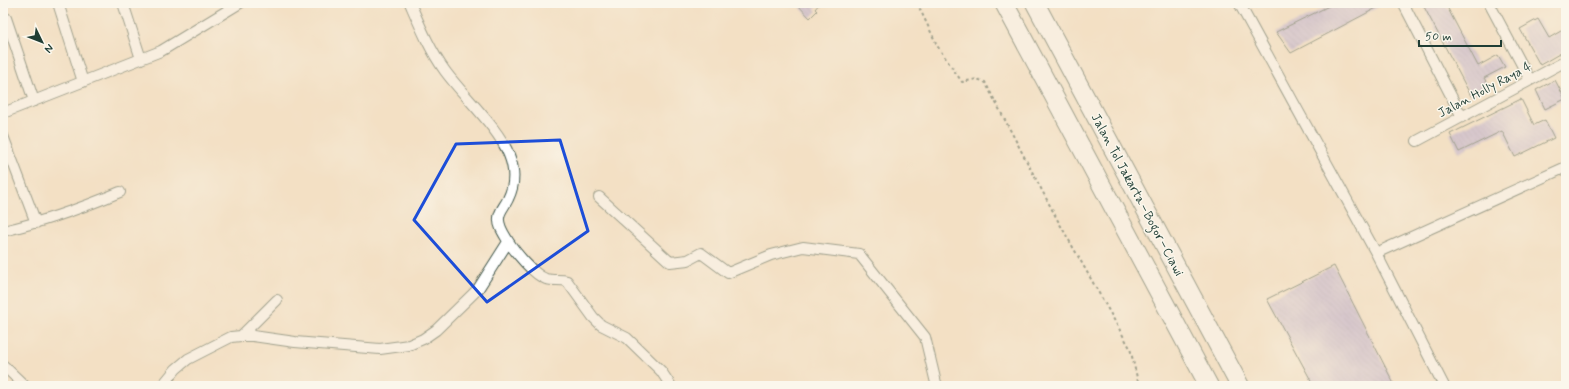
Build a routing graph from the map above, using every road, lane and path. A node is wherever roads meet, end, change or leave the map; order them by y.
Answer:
1 (58, 3) edge
2 (123, 3) edge
3 (240, 3) edge
4 (410, 3) edge
5 (917, 3) edge
6 (1004, 3) edge
7 (1035, 3) edge
8 (1239, 3) edge
9 (1403, 3) edge
10 (1489, 3) edge
11 (6, 18) dead end
12 (141, 59) junction
13 (1566, 61) edge
14 (1530, 80) junction
15 (83, 82) junction
16 (34, 101) junction
17 (3, 113) edge
18 (1462, 117) junction
19 (3, 136) edge
20 (1417, 141) dead end
21 (1566, 167) edge
22 (120, 192) dead end
23 (599, 197) dead end
24 (36, 223) junction
25 (3, 231) edge
26 (508, 242) junction
27 (1376, 253) junction
28 (277, 300) dead end
29 (241, 336) junction
30 (3, 365) edge
31 (25, 386) edge
32 (162, 386) edge
33 (671, 386) edge
34 (938, 386) edge
35 (1139, 386) edge
36 (1209, 386) edge
37 (1240, 386) edge
38 (1444, 386) edge

1 - 15 street
2 - 12 street
3 - 12 street
4 - 26 street
5 - 35 path
6 - 36 highway, Jalan Tol Jakarta–Bogor–Ciawi
7 - 37 highway, Jalan Tol Jakarta–Bogor–Ciawi
8 - 27 street
9 - 18 street
10 - 14 street
11 - 16 street
12 - 15 street
13 - 14 street, Jalan Holly Raya 4
14 - 18 street, Jalan Holly Raya 4
15 - 16 street
16 - 17 street
18 - 20 street, Jalan Holly Raya 4
19 - 24 street
21 - 27 street
22 - 24 street
23 - 34 street
24 - 25 street
26 - 29 street
26 - 33 street
27 - 38 street
28 - 29 street
29 - 32 street
30 - 31 street

